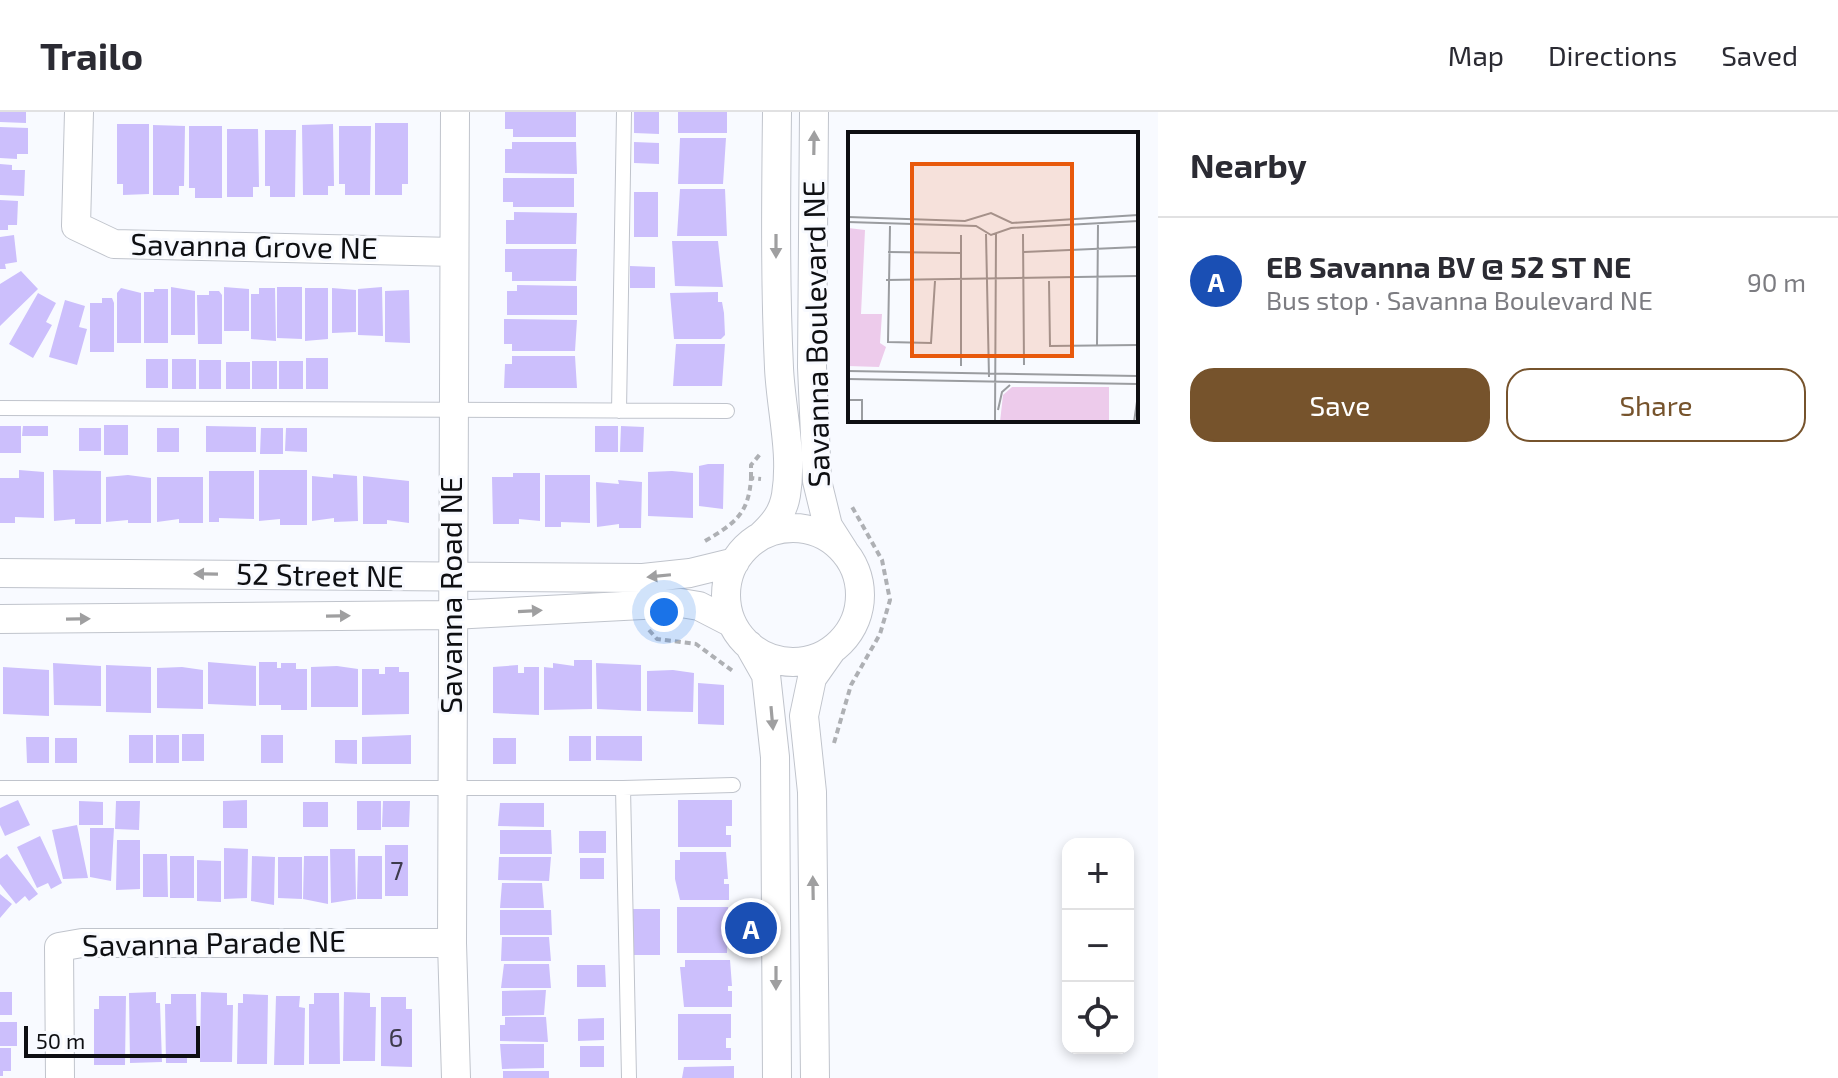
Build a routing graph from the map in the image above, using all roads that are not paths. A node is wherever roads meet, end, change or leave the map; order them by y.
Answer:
1 (79, 112) edge
2 (455, 112) edge
3 (624, 112) edge
4 (777, 112) edge
5 (814, 112) edge
6 (454, 252) junction
7 (0, 408) edge
8 (453, 410) junction
9 (619, 411) junction
10 (727, 411) dead end
11 (761, 536) junction
12 (844, 551) junction
13 (735, 562) junction
14 (0, 573) edge
15 (452, 577) junction
16 (452, 615) junction
17 (0, 619) edge
18 (740, 634) junction
19 (831, 651) junction
20 (733, 785) dead end
21 (0, 788) edge
22 (452, 788) junction
23 (623, 788) junction
24 (452, 943) junction
25 (60, 1078) edge
26 (456, 1078) edge
27 (629, 1078) edge
28 (777, 1078) edge
29 (815, 1078) edge

1 - 6 street, Savanna Grove NE
2 - 6 street, Savanna Road NE
3 - 9 lane
4 -> 11 street, Savanna Boulevard NE
12 -> 5 street, Savanna Boulevard NE
6 - 8 street, Savanna Road NE
7 - 8 lane
8 - 9 lane
8 - 15 street, Savanna Road NE
9 - 10 lane
11 - 12 street
11 - 13 street
12 - 19 street
13 -> 15 street, 52 Street NE
13 - 18 street
15 -> 14 street, 52 Street NE
15 - 16 street, Savanna Road NE
17 -> 16 street, 52 Street NE
16 -> 18 street, 52 Street NE
16 - 22 street, Savanna Road NE
18 - 19 street
18 -> 28 street
29 -> 19 street
20 - 23 lane
21 - 22 lane
22 - 23 lane
22 - 24 street, Savanna Road NE
23 - 27 lane
24 - 25 street, Savanna Parade NE
24 - 26 street, Savanna Road NE

